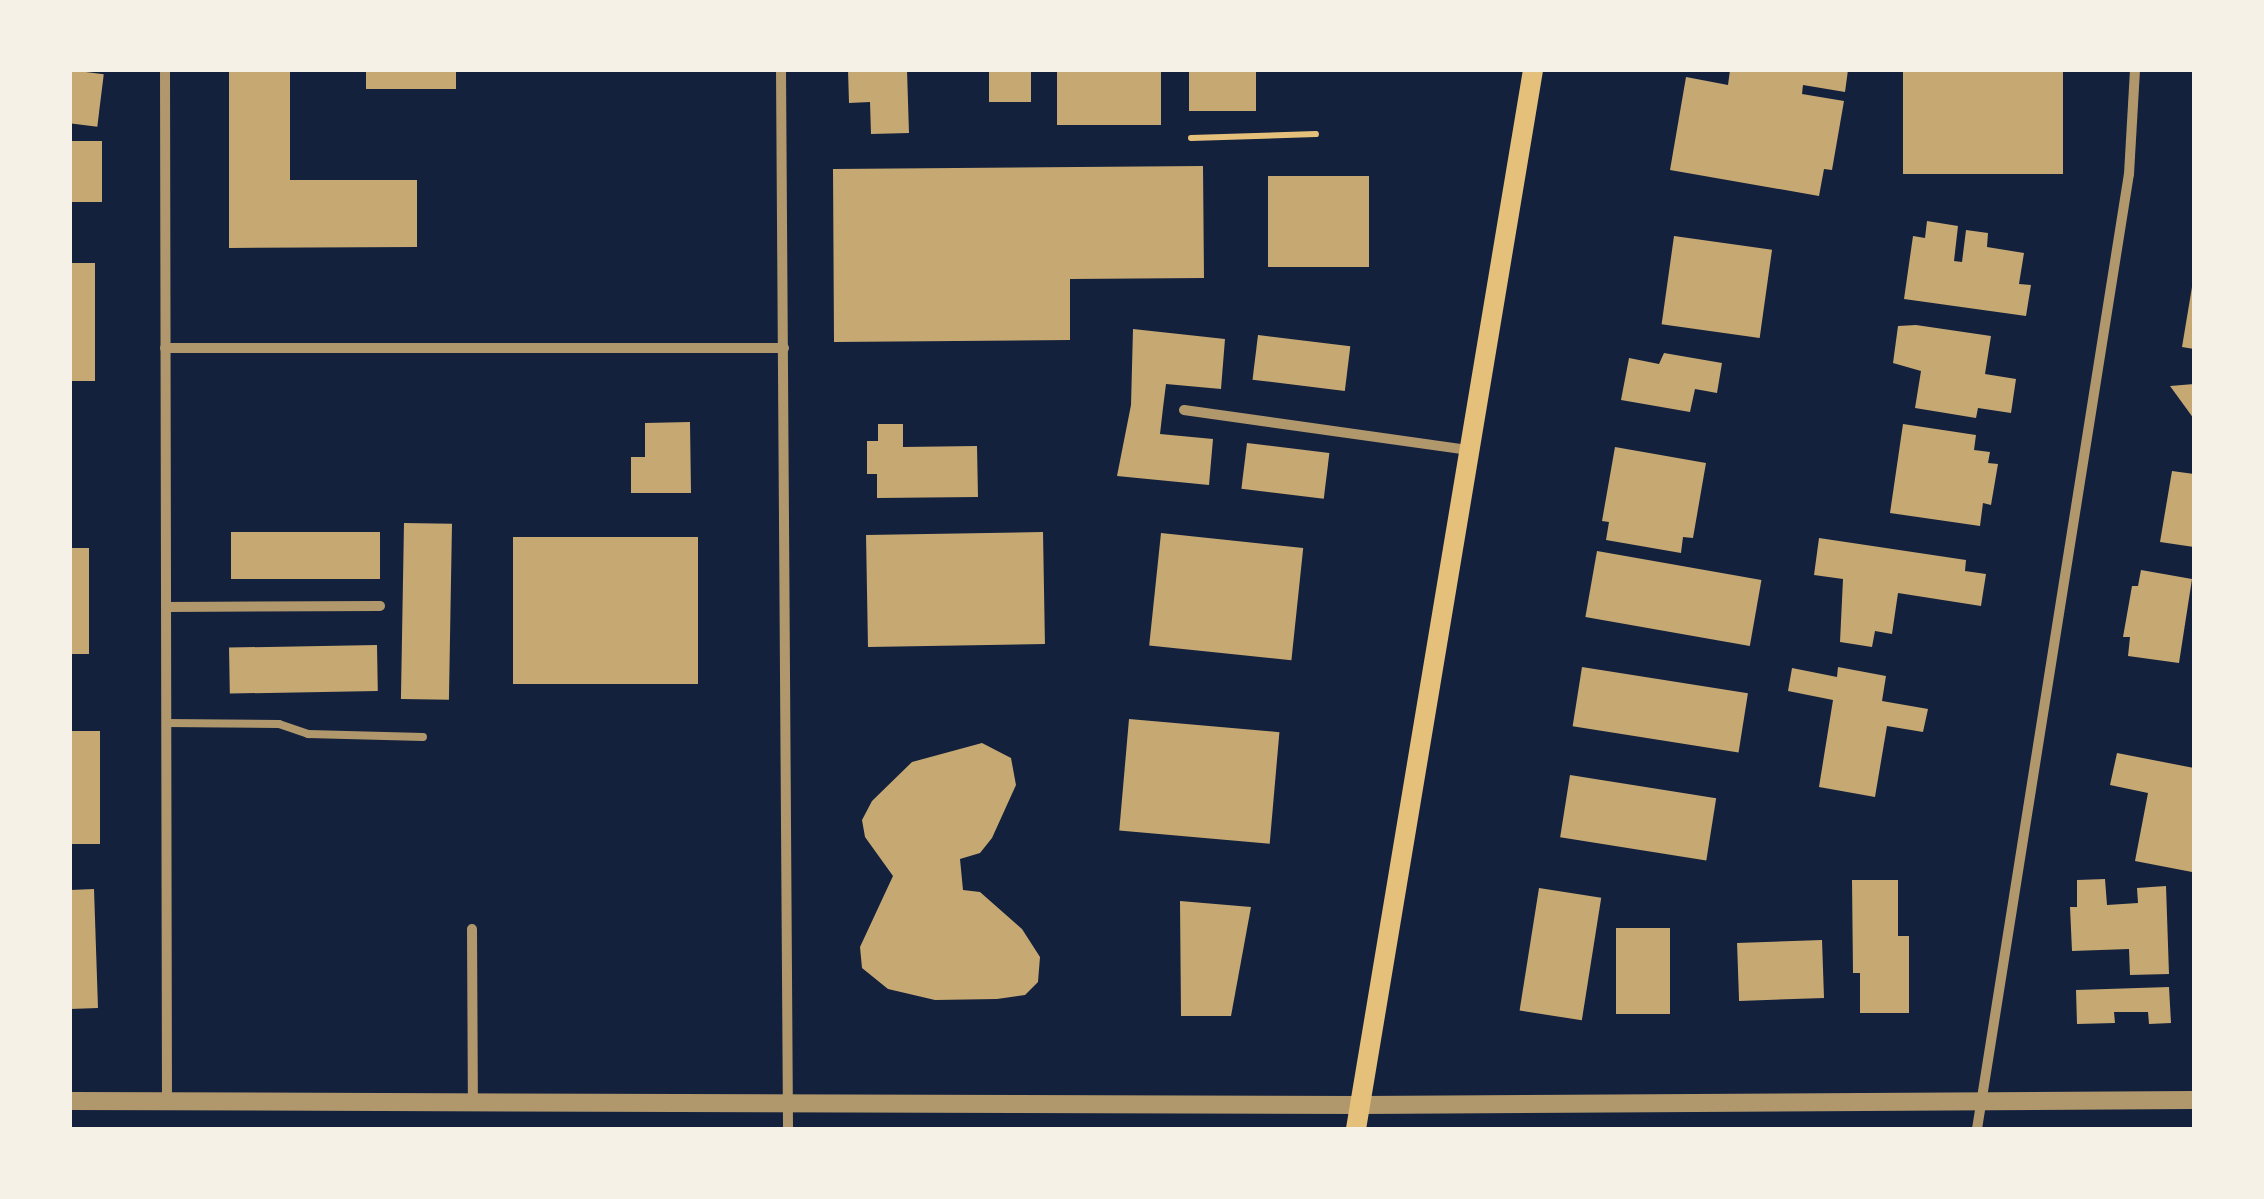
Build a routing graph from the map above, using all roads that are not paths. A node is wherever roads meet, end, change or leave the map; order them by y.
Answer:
1 (164, 70) edge
2 (782, 70) edge
3 (1532, 70) edge
4 (2134, 70) edge
5 (165, 348) junction
6 (784, 348) junction
7 (1184, 410) dead end
8 (1469, 450) junction
9 (380, 606) dead end
10 (166, 607) junction
11 (166, 723) junction
12 (423, 737) dead end
13 (472, 929) dead end
14 (166, 1099) junction
15 (2194, 1100) edge
16 (70, 1101) edge
17 (1983, 1101) junction
18 (473, 1102) junction
19 (788, 1103) junction
20 (1360, 1105) junction
21 (788, 1129) edge
22 (1356, 1129) edge
23 (1977, 1129) edge

1 - 5 street
2 - 6 street
3 - 8 main road
4 - 17 street
5 - 6 street
5 - 10 street
6 - 19 street
7 - 8 street
8 - 20 main road
9 - 10 street
10 - 11 street
11 - 12 lane
11 - 14 street
13 - 18 street
14 - 16 street
14 - 18 street
15 - 17 street
17 - 20 street
17 - 23 street
18 - 19 street
19 - 20 street
19 - 21 street
20 - 22 main road

